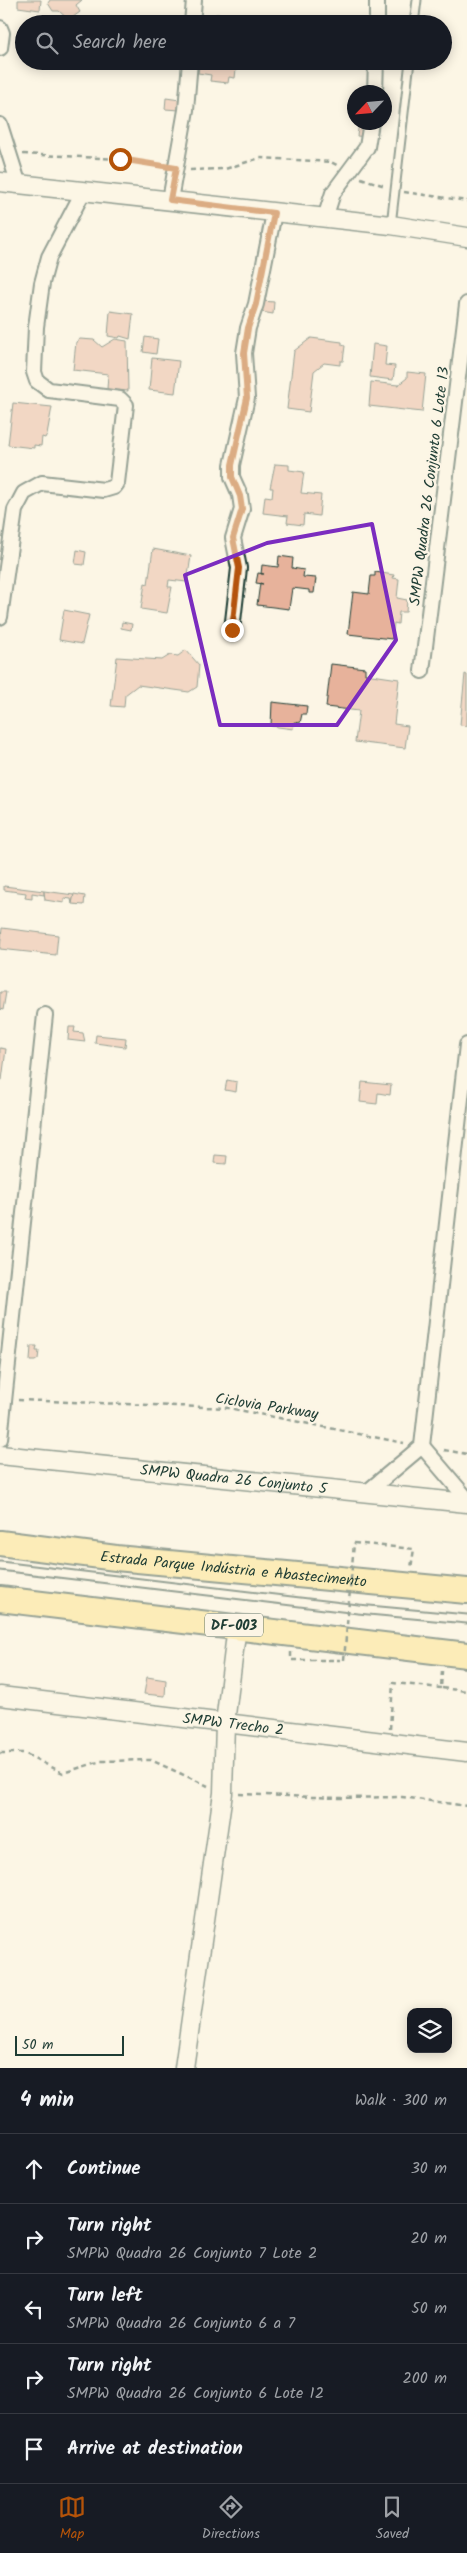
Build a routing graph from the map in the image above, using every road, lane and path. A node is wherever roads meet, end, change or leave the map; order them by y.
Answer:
1 (194, 0) edge
2 (377, 0) edge
3 (418, 0) edge
4 (193, 15) edge
5 (377, 15) edge
6 (416, 15) edge
7 (0, 28) edge
8 (0, 48) edge
9 (189, 70) edge
10 (376, 70) edge
11 (409, 70) edge
12 (375, 85) edge
13 (0, 125) edge
14 (370, 130) edge
15 (9, 155) junction
16 (176, 168) junction
17 (350, 173) junction
18 (0, 182) edge
19 (18, 184) junction
20 (395, 190) junction
21 (83, 192) junction
22 (170, 200) junction
23 (467, 202) edge
24 (274, 213) junction
25 (325, 218) junction
26 (391, 225) junction
27 (467, 237) edge
28 (467, 304) edge
29 (0, 617) edge
30 (232, 630) dead end
31 (422, 672) dead end
32 (45, 1015) dead end
33 (467, 1045) edge
34 (4, 1399) junction
35 (0, 1439) edge
36 (422, 1446) junction
37 (467, 1454) edge
38 (0, 1455) edge
39 (366, 1493) junction
40 (467, 1499) edge
41 (467, 1503) edge
42 (0, 1543) edge
43 (0, 1566) edge
44 (409, 1586) junction
45 (467, 1591) edge
46 (0, 1599) edge
47 (467, 1619) edge
48 (238, 1626) junction
49 (467, 1647) edge
50 (441, 1648) junction
51 (467, 1655) edge
52 (344, 1660) dead end
53 (441, 1688) junction
54 (467, 1691) edge
55 (0, 1696) edge
56 (225, 1723) junction
57 (389, 1742) junction
58 (467, 1752) edge
59 (184, 2068) edge

1 - 4 street
2 - 5 street
3 - 6 lane
7 - 8 street
9 - 16 street
10 - 12 street
11 - 20 lane
13 - 15 street
14 - 17 street
15 - 16 path
15 - 19 street
16 - 17 path
16 - 22 street
17 - 20 path
17 - 25 street
18 - 19 street
19 - 21 street
20 - 23 path
20 - 26 lane
21 - 22 street
21 - 29 street
22 - 24 street
24 - 25 street
24 - 30 street
25 - 26 street
26 - 27 street
28 - 31 street, SMPW Quadra 26 Conjunto 6 Lote 13
32 - 34 street
33 - 36 street
34 - 35 street
34 - 36 path, Ciclovia Parkway
36 - 37 path, Ciclovia Parkway
36 - 39 street
36 - 40 street
38 - 39 street, SMPW Quadra 26 Conjunto 5
39 - 41 street, SMPW Quadra 26 Conjunto 5
42 - 44 highway, Estrada Parque Indústria e Abastecimento
43 - 47 lane
44 - 45 highway, Estrada Parque Indústria e Abastecimento
44 - 52 path, bridge
46 - 48 highway, DF-003
48 - 50 highway, DF-003
48 - 56 street
49 - 50 lane
50 - 51 highway, DF-003
50 - 53 path
53 - 54 path
53 - 57 path
55 - 56 street, SMPW Trecho 2
56 - 57 street, SMPW Trecho 2
56 - 59 street
57 - 58 street, SMPW Trecho 2

